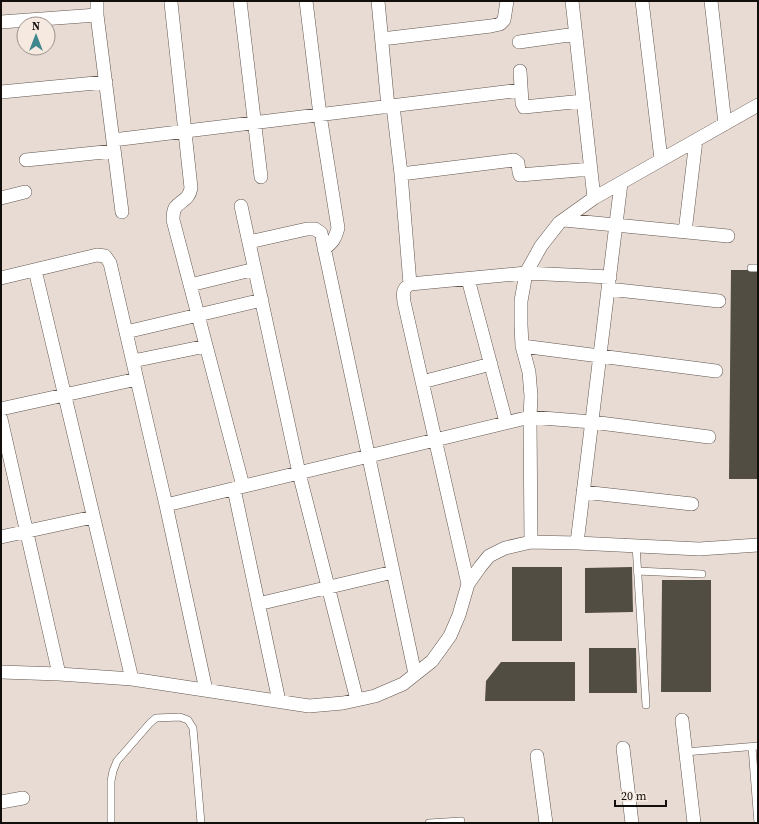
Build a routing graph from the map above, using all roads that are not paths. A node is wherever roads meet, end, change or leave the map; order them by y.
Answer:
1 (97, 1) edge
2 (240, 1) edge
3 (306, 1) edge
4 (378, 1) edge
5 (507, 1) edge
6 (572, 1) edge
7 (642, 1) edge
8 (711, 1) edge
9 (171, 3) dead end
10 (97, 15) junction
11 (1, 22) edge
12 (576, 34) junction
13 (382, 39) junction
14 (519, 42) dead end
15 (520, 71) dead end
16 (106, 82) junction
17 (521, 90) junction
18 (1, 92) edge
19 (583, 101) junction
20 (758, 105) edge
21 (391, 106) junction
22 (320, 115) junction
23 (254, 123) junction
24 (725, 124) junction
25 (185, 132) junction
26 (696, 140) junction
27 (114, 145) junction
28 (661, 159) junction
29 (26, 160) dead end
30 (591, 169) junction
31 (401, 174) junction
32 (261, 177) dead end
33 (621, 183) junction
34 (25, 192) dead end
35 (1, 198) edge
36 (594, 198) junction
37 (241, 206) dead end
38 (122, 212) dead end
39 (564, 220) junction
40 (616, 225) junction
41 (685, 232) junction
42 (728, 236) dead end
43 (249, 242) junction
44 (324, 249) junction
45 (255, 269) junction
46 (35, 270) junction
47 (526, 273) junction
48 (1, 278) edge
49 (468, 279) junction
50 (609, 283) junction
51 (410, 284) junction
52 (190, 285) junction
53 (262, 300) junction
54 (719, 301) dead end
55 (198, 315) junction
56 (126, 332) junction
57 (206, 346) junction
58 (522, 346) junction
59 (600, 355) junction
60 (133, 361) junction
61 (491, 364) junction
62 (716, 370) dead end
63 (137, 379) junction
64 (422, 382) junction
65 (65, 395) junction
66 (1, 409) edge
67 (530, 417) junction
68 (1, 419) edge
69 (506, 422) junction
70 (592, 422) junction
71 (709, 437) dead end
72 (435, 440) junction
73 (4, 448) edge
74 (368, 456) junction
75 (299, 473) junction
76 (239, 488) junction
77 (583, 492) junction
78 (692, 504) dead end
79 (166, 505) junction
80 (94, 517) junction
81 (27, 532) junction
82 (1, 537) edge
83 (531, 542) junction
84 (577, 543) junction
85 (636, 545) junction
86 (758, 545) edge
87 (637, 571) junction
88 (393, 572) junction
89 (702, 574) dead end
90 (468, 584) junction
91 (329, 587) junction
92 (258, 604) junction
93 (1, 672) edge
94 (59, 674) junction
95 (415, 674) junction
96 (132, 679) junction
97 (206, 690) junction
98 (357, 700) junction
99 (279, 701) junction
100 (646, 705) dead end
101 (682, 720) dead end
102 (755, 746) edge
103 (623, 748) dead end
104 (685, 752) junction
105 (537, 756) dead end
106 (23, 798) dead end
107 (1, 802) edge
108 (461, 821) dead end
109 (111, 823) edge
110 (201, 823) edge
111 (429, 823) edge
112 (546, 823) edge
113 (632, 823) edge
114 (694, 823) edge
115 (758, 823) edge

1 - 10 street
2 - 23 street
3 - 22 street
4 - 13 street
5 - 13 street
6 - 12 street
7 - 28 street
8 - 24 street
9 - 25 street
10 - 11 street
10 - 16 street
12 - 14 street
12 - 19 street
13 - 21 street
15 - 17 street
16 - 18 street
16 - 27 street
17 - 19 street
17 - 21 street
19 - 30 street
20 - 24 street
21 - 22 street
21 - 31 street
22 - 23 street
22 - 44 street
23 - 25 street
23 - 32 street
24 - 26 street
25 - 27 street
25 - 52 street
26 - 28 street
26 - 41 street
27 - 29 street
27 - 38 street
28 - 33 street
30 - 31 street
30 - 36 street
31 - 51 street
33 - 36 street
33 - 40 street
34 - 35 street
36 - 39 street
37 - 43 street
39 - 40 street
39 - 47 street
40 - 41 street
40 - 50 street
41 - 42 street
43 - 44 street
43 - 45 street
44 - 74 street
45 - 52 street
45 - 53 street
46 - 48 street
46 - 56 street
46 - 65 street
47 - 49 street
47 - 50 street
47 - 58 street
49 - 51 street
49 - 61 street
50 - 54 street
50 - 59 street
51 - 64 street
52 - 55 street
53 - 55 street
53 - 75 street
55 - 56 street
55 - 57 street
56 - 60 street
57 - 60 street
57 - 76 street
58 - 59 street
58 - 67 street
59 - 62 street
59 - 70 street
60 - 63 street
61 - 64 street
61 - 69 street
63 - 65 street
63 - 79 street
64 - 72 street
65 - 66 street
65 - 80 street
67 - 69 street
67 - 70 street
67 - 83 street
68 - 73 street
69 - 72 street
70 - 71 street
70 - 77 street
72 - 74 street
72 - 90 street
73 - 81 street
74 - 75 street
74 - 88 street
75 - 76 street
75 - 91 street
76 - 79 street
76 - 92 street
77 - 78 street
77 - 84 street
79 - 97 street
80 - 81 street
80 - 96 street
81 - 82 street
81 - 94 street
83 - 84 street
83 - 90 street
84 - 85 street
85 - 86 street
85 - 87 lane
87 - 89 lane
87 - 100 lane
88 - 91 street
88 - 95 street
90 - 95 street
91 - 92 street
91 - 98 street
92 - 99 street
93 - 94 street
94 - 96 street
95 - 98 street
96 - 97 street
97 - 99 street
98 - 99 street
101 - 104 street
102 - 104 lane
102 - 115 lane
103 - 113 street
104 - 114 street
105 - 112 street
106 - 107 street
108 - 111 lane
109 - 110 lane

